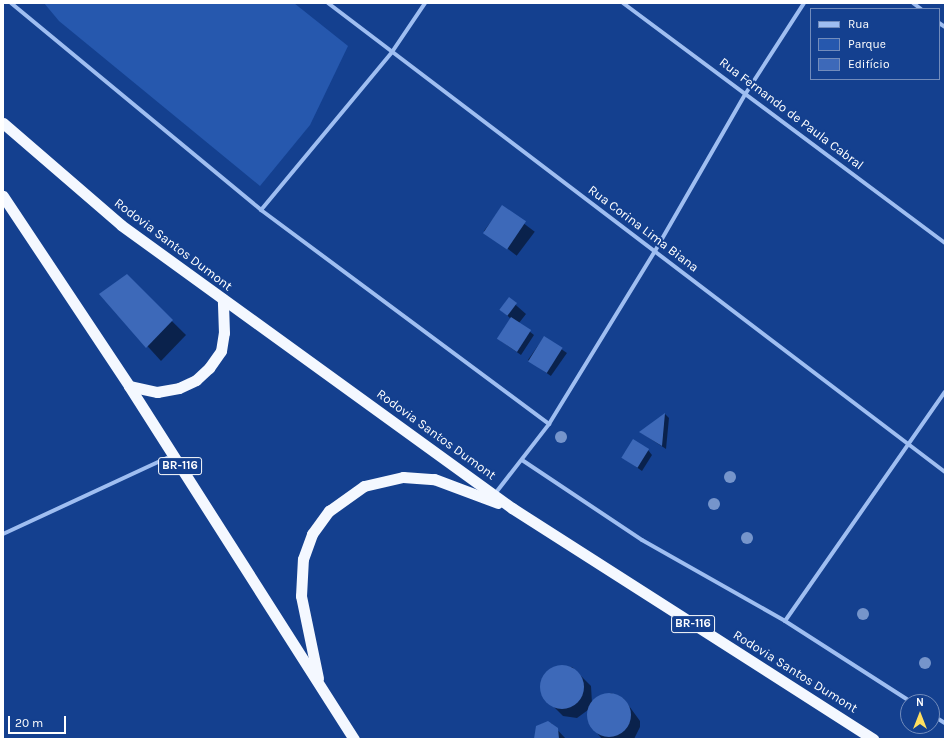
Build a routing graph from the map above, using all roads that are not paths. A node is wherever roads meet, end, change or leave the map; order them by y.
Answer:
1 (11, 3) edge
2 (328, 3) edge
3 (425, 3) edge
4 (623, 3) edge
5 (804, 3) edge
6 (392, 52) junction
7 (746, 93) junction
8 (3, 123) edge
9 (3, 196) edge
10 (261, 210) junction
11 (945, 243) edge
12 (655, 251) junction
13 (222, 299) junction
14 (129, 386) junction
15 (945, 392) edge
16 (549, 424) junction
17 (909, 444) junction
18 (173, 455) junction
19 (522, 460) junction
20 (945, 472) edge
21 (494, 495) junction
22 (512, 508) junction
23 (3, 534) edge
24 (784, 621) junction
25 (320, 686) junction
26 (900, 695) edge
27 (354, 739) edge
28 (873, 739) edge

1 - 10 street
2 - 6 street, Rua Corina Lima Biana
3 - 6 street
4 - 7 street, Rua Fernando de Paula Cabral
5 - 7 street
6 - 10 street
6 - 12 street, Rua Corina Lima Biana
7 - 11 street, Rua Fernando de Paula Cabral
7 - 12 street
8 - 13 highway, Rodovia Santos Dumont / BR-116
9 - 14 highway, BR-116
10 - 16 street
12 - 16 street
12 - 17 street, Rua Corina Lima Biana
13 - 14 highway
13 - 21 highway, Rodovia Santos Dumont / BR-116
14 - 18 highway, BR-116
15 - 17 street
16 - 19 street
17 - 20 street, Rua Corina Lima Biana
17 - 24 street
18 - 23 street
18 - 25 highway, BR-116
19 - 21 street
19 - 24 street
21 - 22 highway, Rodovia Santos Dumont / BR-116
22 - 25 highway
22 - 28 highway, Rodovia Santos Dumont / BR-116
24 - 26 street
25 - 27 highway, BR-116

